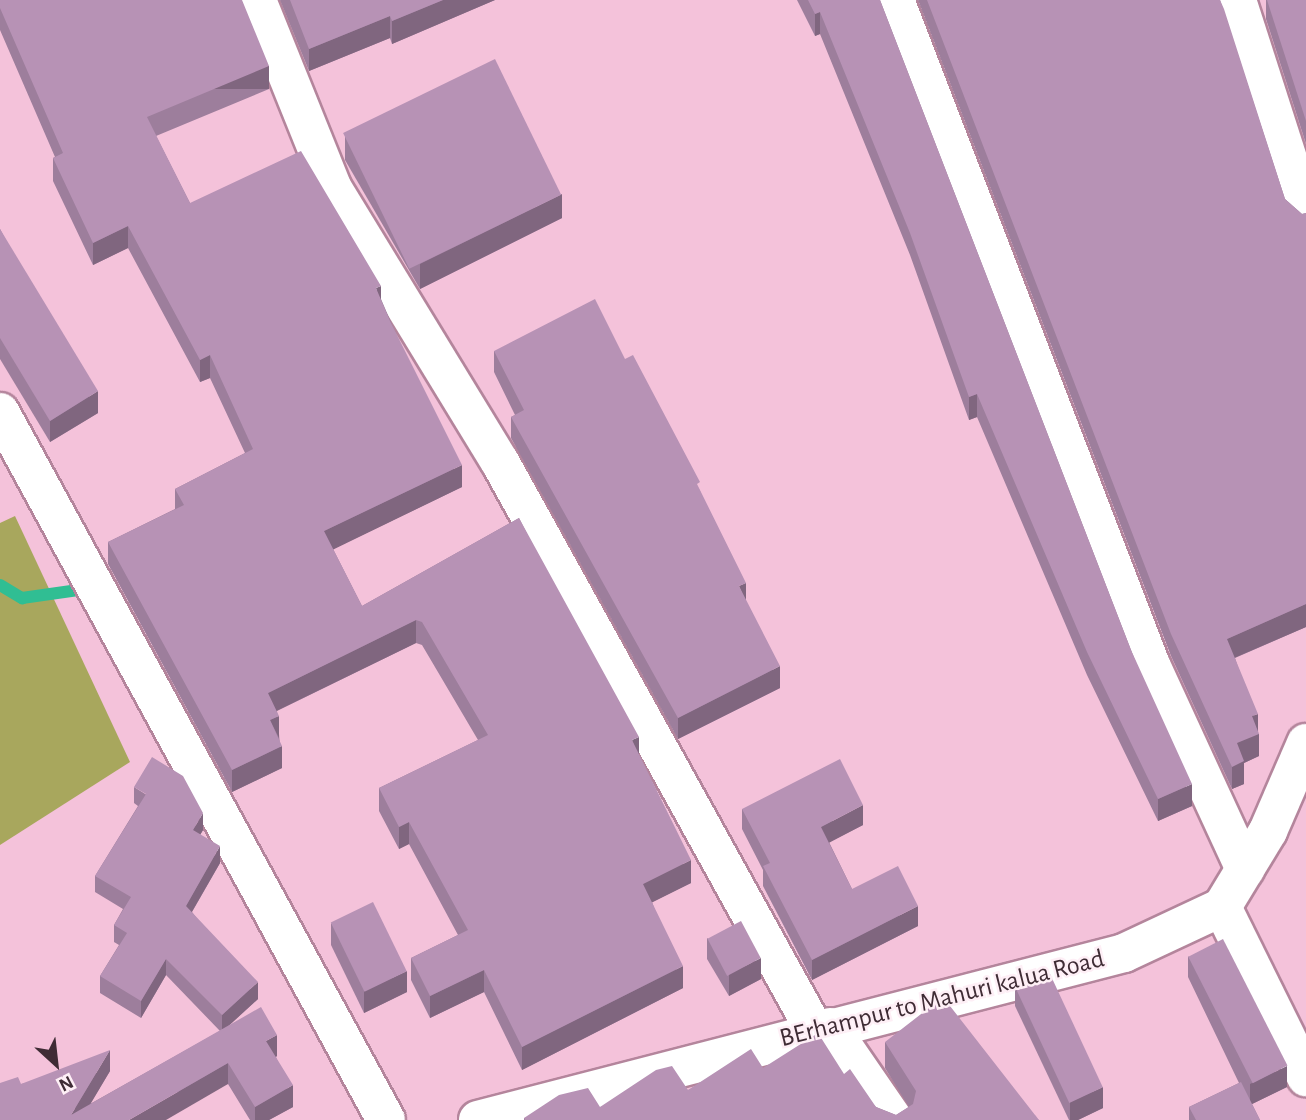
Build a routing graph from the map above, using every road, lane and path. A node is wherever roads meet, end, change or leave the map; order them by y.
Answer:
1 (257, 0) edge
2 (895, 0) edge
3 (1237, 0) edge
4 (1306, 215) edge
5 (0, 412) edge
6 (1306, 743) edge
7 (1245, 869) junction
8 (1222, 907) junction
9 (823, 1029) junction
10 (1306, 1077) edge
11 (493, 1119) edge
12 (386, 1120) edge
13 (894, 1120) edge

1 - 9 street
2 - 7 street
3 - 4 street
5 - 12 street
6 - 7 street
7 - 8 street
8 - 9 street, BErhampur to Mahuri kalua Road
8 - 10 street
9 - 11 street, BErhampur to Mahuri kalua Road
9 - 13 street

